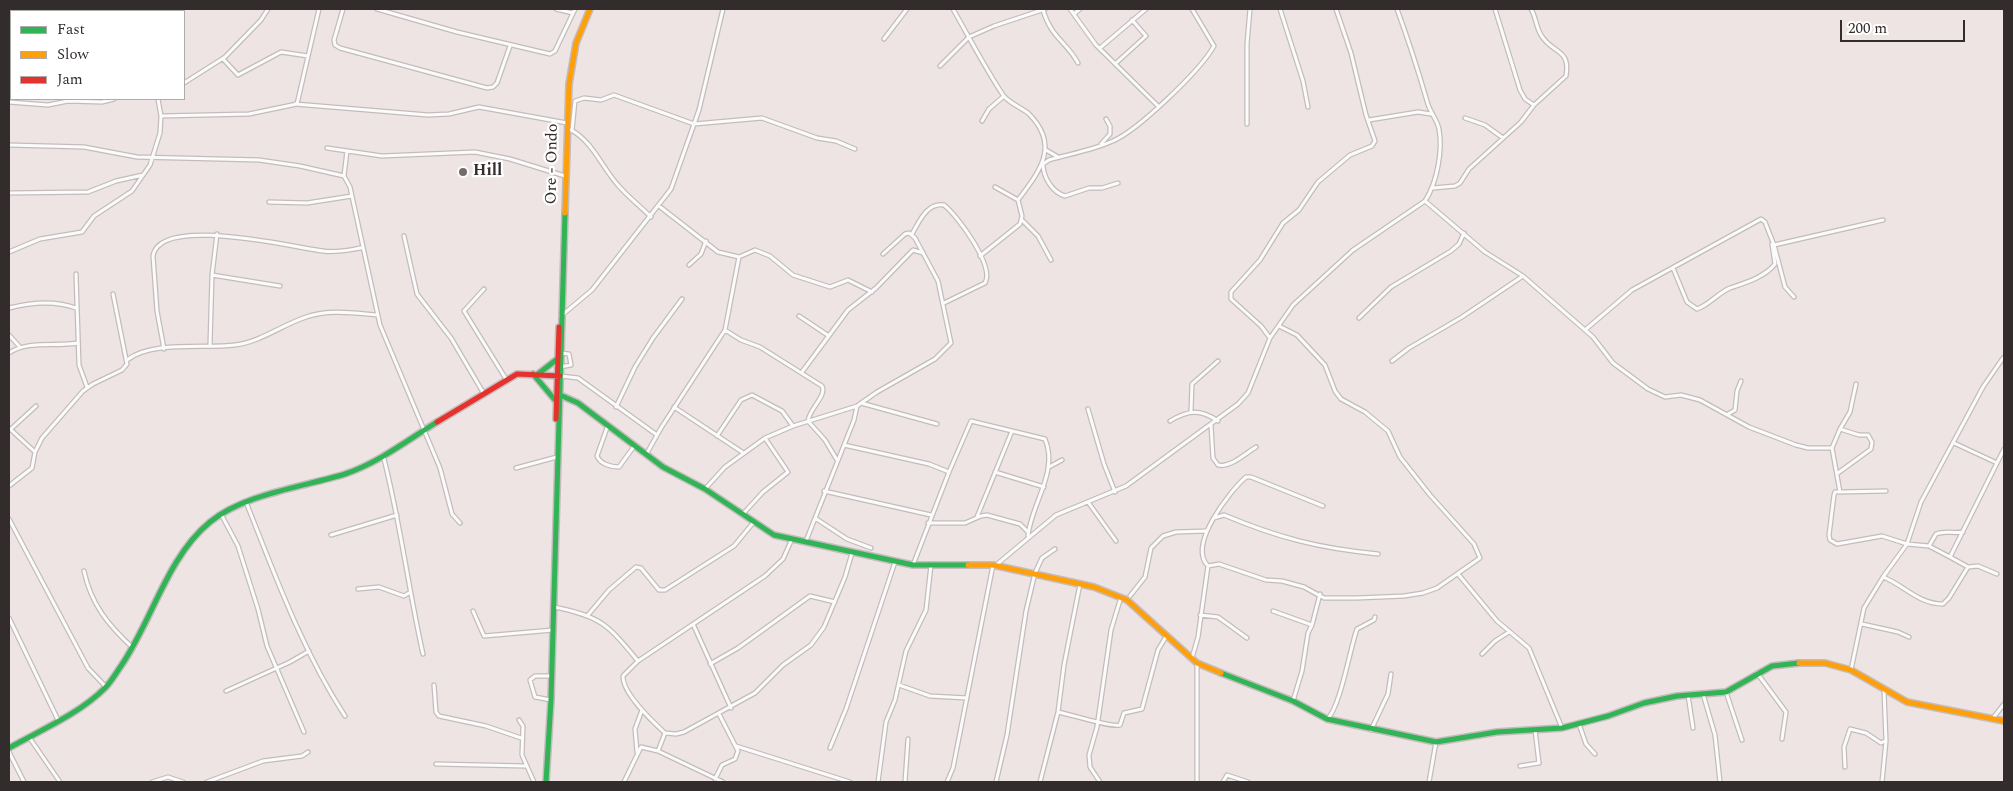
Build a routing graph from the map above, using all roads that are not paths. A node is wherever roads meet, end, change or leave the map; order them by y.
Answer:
1 (268, 9) edge
2 (319, 9) edge
3 (343, 9) edge
4 (377, 9) edge
5 (556, 9) edge
6 (590, 9) edge
7 (723, 9) edge
8 (907, 9) edge
9 (952, 9) edge
10 (1044, 9) edge
11 (1070, 9) edge
12 (1080, 9) edge
13 (1146, 9) edge
14 (1192, 9) edge
15 (1250, 9) edge
16 (1280, 9) edge
17 (1336, 9) edge
18 (1397, 9) edge
19 (1495, 9) edge
20 (1531, 9) edge
21 (392, 11) edge
22 (574, 11) edge
23 (1074, 14) junction
24 (1132, 20) junction
25 (969, 37) junction
26 (884, 39) dead end
27 (510, 46) junction
28 (1100, 48) junction
29 (308, 56) junction
30 (223, 59) junction
31 (1078, 63) dead end
32 (1115, 64) junction
33 (940, 66) dead end
34 (185, 82) edge
35 (1004, 96) junction
36 (110, 100) edge
37 (158, 100) edge
38 (9, 102) edge
39 (295, 104) junction
40 (1534, 105) junction
41 (1158, 106) junction
42 (1308, 107) dead end
43 (1431, 114) junction
44 (161, 116) junction
45 (1464, 118) dead end
46 (1106, 119) dead end
47 (1369, 120) junction
48 (982, 121) dead end
49 (694, 124) junction
50 (1247, 124) dead end
51 (568, 128) junction
52 (1503, 138) junction
53 (9, 145) edge
54 (1098, 146) junction
55 (327, 148) dead end
56 (855, 149) dead end
57 (1046, 150) junction
58 (347, 151) junction
59 (1058, 157) junction
60 (154, 158) junction
61 (1043, 164) junction
62 (143, 175) junction
63 (344, 176) junction
64 (565, 176) junction
65 (1118, 183) dead end
66 (995, 187) dead end
67 (1433, 188) junction
68 (9, 193) edge
69 (352, 196) junction
70 (1018, 200) junction
71 (1425, 200) junction
72 (269, 202) dead end
73 (659, 206) junction
74 (651, 217) junction
75 (1022, 220) junction
76 (1883, 220) dead end
77 (217, 234) junction
78 (912, 234) junction
79 (1464, 234) junction
80 (404, 236) dead end
81 (706, 241) junction
82 (1773, 244) junction
83 (361, 248) junction
84 (9, 252) edge
85 (924, 253) junction
86 (883, 254) dead end
87 (980, 256) junction
88 (739, 257) junction
89 (1051, 260) dead end
90 (689, 266) dead end
91 (1673, 268) junction
92 (76, 274) dead end
93 (212, 275) junction
94 (1523, 276) junction
95 (280, 286) dead end
96 (484, 289) dead end
97 (872, 292) junction
98 (113, 294) dead end
99 (1794, 297) dead end
100 (682, 299) dead end
101 (944, 303) junction
102 (9, 308) edge
103 (76, 308) junction
104 (378, 316) junction
105 (800, 316) dead end
106 (1359, 318) dead end
107 (561, 320) junction
108 (1279, 326) junction
109 (726, 330) junction
110 (1585, 330) junction
111 (9, 335) edge
112 (829, 336) junction
113 (1270, 338) junction
114 (78, 343) junction
115 (210, 345) junction
116 (19, 346) junction
117 (164, 349) junction
118 (561, 352) junction
119 (9, 353) edge
120 (2003, 358) dead end
121 (127, 360) junction
122 (556, 360) junction
123 (1218, 361) dead end
124 (1392, 362) dead end
125 (560, 367) junction
126 (802, 372) junction
127 (536, 374) junction
128 (558, 375) junction
129 (506, 380) junction
130 (1741, 381) dead end
131 (1856, 384) dead end
132 (87, 387) junction
133 (484, 394) junction
134 (560, 395) junction
135 (555, 400) junction
136 (861, 403) junction
137 (36, 406) dead end
138 (857, 406) junction
139 (616, 407) junction
140 (674, 407) junction
141 (1088, 409) dead end
142 (1191, 410) junction
143 (1727, 414) junction
144 (808, 421) junction
145 (1170, 421) dead end
146 (1218, 421) junction
147 (608, 424) junction
148 (937, 424) dead end
149 (1211, 425) junction
150 (792, 426) junction
151 (10, 429) edge
152 (1840, 430) junction
153 (422, 431) junction
154 (1012, 431) junction
155 (657, 435) junction
156 (717, 436) junction
157 (558, 437) junction
158 (765, 438) junction
159 (1954, 443) junction
160 (635, 444) junction
161 (844, 445) junction
162 (1256, 447) dead end
163 (1832, 448) junction
164 (2004, 449) edge
165 (35, 452) junction
166 (742, 452) junction
167 (647, 453) junction
168 (383, 455) junction
169 (557, 457) junction
170 (1062, 460) dead end
171 (838, 461) junction
172 (1997, 463) junction
173 (516, 468) dead end
174 (1048, 468) junction
175 (949, 472) junction
176 (995, 472) junction
177 (1838, 473) junction
178 (9, 486) edge
179 (1044, 487) junction
180 (705, 489) junction
181 (824, 491) junction
182 (1886, 491) dead end
183 (1115, 492) junction
184 (1840, 492) junction
185 (246, 502) junction
186 (1088, 502) junction
187 (1323, 506) dead end
188 (221, 514) junction
189 (397, 515) junction
190 (742, 515) junction
191 (931, 515) junction
192 (977, 517) junction
193 (815, 518) junction
194 (9, 519) edge
195 (1214, 519) junction
196 (460, 523) dead end
197 (754, 523) junction
198 (928, 523) junction
199 (1206, 531) junction
200 (1964, 532) junction
201 (331, 535) dead end
202 (1028, 537) junction
203 (792, 539) junction
204 (806, 541) junction
205 (1116, 541) dead end
206 (1907, 544) junction
207 (1929, 546) junction
208 (871, 548) dead end
209 (1055, 549) dead end
210 (852, 554) junction
211 (1378, 554) dead end
212 (1950, 557) junction
213 (895, 562) junction
214 (913, 565) junction
215 (931, 565) junction
216 (995, 565) junction
217 (1208, 566) junction
218 (1968, 567) junction
219 (84, 571) dead end
220 (1035, 573) junction
221 (1458, 574) junction
222 (1997, 574) dead end
223 (1883, 577) junction
224 (1080, 583) junction
225 (358, 589) dead end
226 (409, 592) junction
227 (1320, 594) junction
228 (1122, 596) junction
229 (1130, 596) dead end
230 (835, 602) junction
231 (553, 607) junction
232 (473, 611) dead end
233 (1273, 611) dead end
234 (588, 614) junction
235 (1200, 615) junction
236 (1375, 617) dead end
237 (9, 618) edge
238 (694, 624) junction
239 (1862, 624) junction
240 (1312, 625) junction
241 (553, 630) junction
242 (1509, 632) junction
243 (1168, 635) junction
244 (1909, 637) dead end
245 (1247, 638) dead end
246 (133, 648) junction
247 (309, 651) junction
248 (423, 654) dead end
249 (1482, 654) dead end
250 (1192, 658) junction
251 (638, 661) junction
252 (1197, 663) junction
253 (710, 664) junction
254 (276, 668) junction
255 (1851, 670) junction
256 (1757, 673) junction
257 (1390, 674) dead end
258 (552, 676) junction
259 (899, 684) junction
260 (434, 685) dead end
261 (106, 687) junction
262 (1884, 690) junction
263 (226, 691) dead end
264 (1726, 692) junction
265 (1703, 694) junction
266 (1688, 695) junction
267 (967, 698) junction
268 (551, 700) junction
269 (1293, 701) junction
270 (2004, 704) edge
271 (731, 708) junction
272 (642, 710) junction
273 (1058, 712) junction
274 (719, 714) junction
275 (345, 716) dead end
276 (1993, 718) junction
277 (1327, 719) junction
278 (59, 720) junction
279 (518, 720) dead end
280 (1098, 721) junction
281 (2004, 721) edge
282 (1579, 723) junction
283 (1562, 728) junction
284 (1692, 728) dead end
285 (1371, 730) junction
286 (1535, 730) junction
287 (304, 732) dead end
288 (664, 733) junction
289 (29, 736) junction
290 (521, 738) junction
291 (908, 739) dead end
292 (1782, 739) dead end
293 (1742, 740) dead end
294 (1886, 740) junction
295 (1436, 742) junction
296 (736, 746) junction
297 (9, 748) edge
298 (830, 748) dead end
299 (658, 751) junction
300 (9, 752) edge
301 (308, 752) dead end
302 (637, 752) junction
303 (1594, 754) dead end
304 (436, 764) dead end
305 (526, 766) junction
306 (1520, 766) dead end
307 (1845, 767) dead end
308 (715, 779) junction
309 (24, 782) edge
310 (60, 782) edge
311 (152, 782) edge
312 (183, 782) edge
313 (206, 782) edge
314 (534, 782) edge
315 (546, 782) edge
316 (624, 782) edge
317 (723, 782) edge
318 (850, 782) edge
319 (878, 782) edge
320 (905, 782) edge
321 (947, 782) edge
322 (996, 782) edge
323 (1040, 782) edge
324 (1100, 782) edge
325 (1197, 782) edge
326 (1223, 782) edge
327 (1248, 782) edge
328 (1429, 782) edge
329 (1720, 782) edge
330 (1882, 782) edge

1 - 30 street
2 - 29 street
3 - 27 street
4 - 21 street
5 - 22 street
6 - 51 main road, Ore - Ondo
7 - 49 street
8 - 26 street
9 - 25 street
10 - 25 street
10 - 31 street
11 - 23 street
12 - 23 street
13 - 24 street
14 - 41 street
15 - 50 street
16 - 42 street
17 - 47 street
18 - 43 street
19 - 40 street
20 - 40 street
21 - 27 street
22 - 27 street
23 - 28 street
24 - 28 street
24 - 32 street
25 - 33 street
25 - 35 street
28 - 32 street
29 - 30 street
29 - 39 street
30 - 34 street
32 - 41 street
35 - 48 street
35 - 57 street
36 - 38 street
37 - 44 street
39 - 44 street
39 - 51 street
40 - 52 street
41 - 54 street
43 - 47 street
43 - 67 street
44 - 60 street
45 - 52 street
46 - 54 street
47 - 113 street
49 - 51 street
49 - 56 street
49 - 73 street
51 - 64 main road, Ore - Ondo
51 - 74 street
52 - 67 street
53 - 60 street
54 - 59 street
55 - 58 street
57 - 59 street
57 - 61 street
58 - 63 street
58 - 64 street
59 - 61 street
60 - 62 street
60 - 63 street
61 - 65 street
61 - 70 street
62 - 68 street
62 - 84 street
63 - 69 street
64 - 107 main road, Ore - Ondo
66 - 70 street
67 - 71 street
69 - 72 street
69 - 83 street
70 - 75 street
71 - 79 street
71 - 108 street
73 - 74 street
73 - 81 street
74 - 107 street
75 - 87 street
75 - 89 street
76 - 82 street
77 - 83 street
77 - 93 street
77 - 117 street
78 - 85 street
78 - 86 street
78 - 87 street
79 - 94 street
79 - 106 street
80 - 133 street
81 - 88 street
81 - 90 street
82 - 91 street
82 - 91 street
82 - 99 street
83 - 104 street
85 - 97 street
85 - 101 street
87 - 101 street
88 - 97 street
88 - 109 street
91 - 110 street
92 - 103 street
93 - 95 street
93 - 115 street
94 - 110 street
94 - 124 street
96 - 129 street
97 - 112 street
98 - 121 street
100 - 139 street
101 - 136 street
102 - 103 street
103 - 114 street
104 - 115 street
104 - 153 street
105 - 112 street
107 - 118 main road
107 - 122 main road
108 - 113 street
108 - 221 street
109 - 126 street
109 - 140 street
110 - 143 street
111 - 116 street
112 - 126 street
113 - 146 street
114 - 116 street
114 - 132 street
115 - 117 street
116 - 119 street
117 - 121 street
118 - 125 main road
118 - 125 street
120 - 159 street
121 - 132 street
122 - 127 main road
122 - 128 main road
123 - 142 street
125 - 128 main road
126 - 144 street
127 - 128 main road
127 - 129 main road
127 - 135 main road
128 - 134 main road
128 - 135 main road
128 - 139 street
129 - 133 main road
130 - 143 street
131 - 152 street
132 - 165 street
133 - 153 main road
134 - 147 main road
134 - 157 main road
135 - 157 main road
136 - 138 street
136 - 148 street
137 - 151 street
138 - 144 street
138 - 161 street
139 - 155 street
140 - 155 street
140 - 156 street
141 - 183 street
142 - 145 street
142 - 146 street
143 - 163 street
144 - 150 street
144 - 171 street
146 - 149 street
147 - 160 main road
147 - 160 street
149 - 162 street
149 - 183 street
150 - 156 street
150 - 158 street
151 - 165 street
152 - 163 street
152 - 177 street
153 - 168 main road
153 - 196 street
154 - 174 street
154 - 175 street
154 - 176 street
155 - 167 street
156 - 166 street
157 - 169 main road
158 - 166 street
158 - 190 street
159 - 172 street
159 - 206 street
160 - 167 main road
161 - 171 street
161 - 175 street
163 - 177 street
164 - 172 street
165 - 178 street
166 - 180 street
167 - 180 main road
168 - 185 main road
168 - 189 street
169 - 173 street
169 - 231 main road
170 - 174 street
171 - 181 street
172 - 200 street
174 - 179 street
175 - 191 street
176 - 179 street
176 - 192 street
177 - 184 street
179 - 202 street
180 - 190 main road
181 - 191 street
181 - 193 street
182 - 184 street
183 - 186 street
184 - 206 street
185 - 188 main road
185 - 247 street
186 - 202 street
186 - 205 street
187 - 195 street
188 - 246 main road
188 - 254 street
189 - 201 street
189 - 226 street
190 - 197 main road
191 - 198 street
192 - 198 street
192 - 202 street
193 - 204 street
193 - 208 street
194 - 261 street
195 - 199 street
195 - 211 street
197 - 203 main road
197 - 234 street
198 - 214 street
199 - 217 street
199 - 229 street
200 - 207 street
200 - 212 street
202 - 216 street
203 - 204 main road
203 - 238 street
204 - 210 main road
206 - 207 street
206 - 223 street
207 - 212 street
209 - 220 street
210 - 213 main road
210 - 230 street
212 - 218 street
213 - 214 main road
213 - 298 street
214 - 215 main road
215 - 216 main road
215 - 259 street
216 - 220 main road
216 - 267 street
217 - 227 street
217 - 235 street
218 - 222 street
218 - 223 street
219 - 246 street
220 - 224 main road
220 - 322 street
221 - 227 street
221 - 242 street
223 - 239 street
224 - 228 main road
224 - 273 street
225 - 226 street
226 - 248 street
227 - 240 street
228 - 243 main road
228 - 280 street
230 - 253 street
230 - 271 street
231 - 234 street
231 - 241 main road
232 - 241 street
233 - 240 street
234 - 251 street
235 - 245 street
235 - 250 street
236 - 277 street
237 - 278 street
238 - 251 street
238 - 253 street
239 - 244 street
239 - 255 street
240 - 269 street
241 - 258 main road
242 - 249 street
242 - 283 street
243 - 250 main road
243 - 280 street
246 - 261 main road
247 - 254 street
247 - 275 street
250 - 252 main road
251 - 272 street
252 - 269 main road
252 - 325 street
253 - 271 street
254 - 263 street
254 - 287 street
255 - 256 main road
255 - 262 main road
256 - 264 main road
256 - 292 street
257 - 285 street
258 - 268 main road
258 - 268 street
259 - 267 street
259 - 319 street
260 - 290 street
261 - 278 main road
262 - 276 main road
262 - 294 street
264 - 265 main road
264 - 293 street
265 - 266 main road
265 - 329 street
266 - 282 main road
266 - 284 street
267 - 321 street
268 - 315 main road
269 - 277 main road
270 - 276 street
271 - 274 street
272 - 288 street
272 - 302 street
273 - 280 street
273 - 323 street
274 - 288 street
274 - 296 street
276 - 281 main road
277 - 285 main road
278 - 289 main road
279 - 290 street
280 - 324 street
282 - 283 main road
282 - 303 street
283 - 286 main road
285 - 295 main road
286 - 295 main road
286 - 306 street
288 - 299 street
289 - 297 main road
289 - 310 street
290 - 305 street
291 - 320 street
294 - 307 street
294 - 330 street
295 - 328 street
296 - 308 street
296 - 318 street
299 - 302 street
299 - 308 street
300 - 309 street
301 - 313 street
302 - 316 street
304 - 305 street
305 - 314 street
308 - 317 street
311 - 312 street
326 - 327 street

